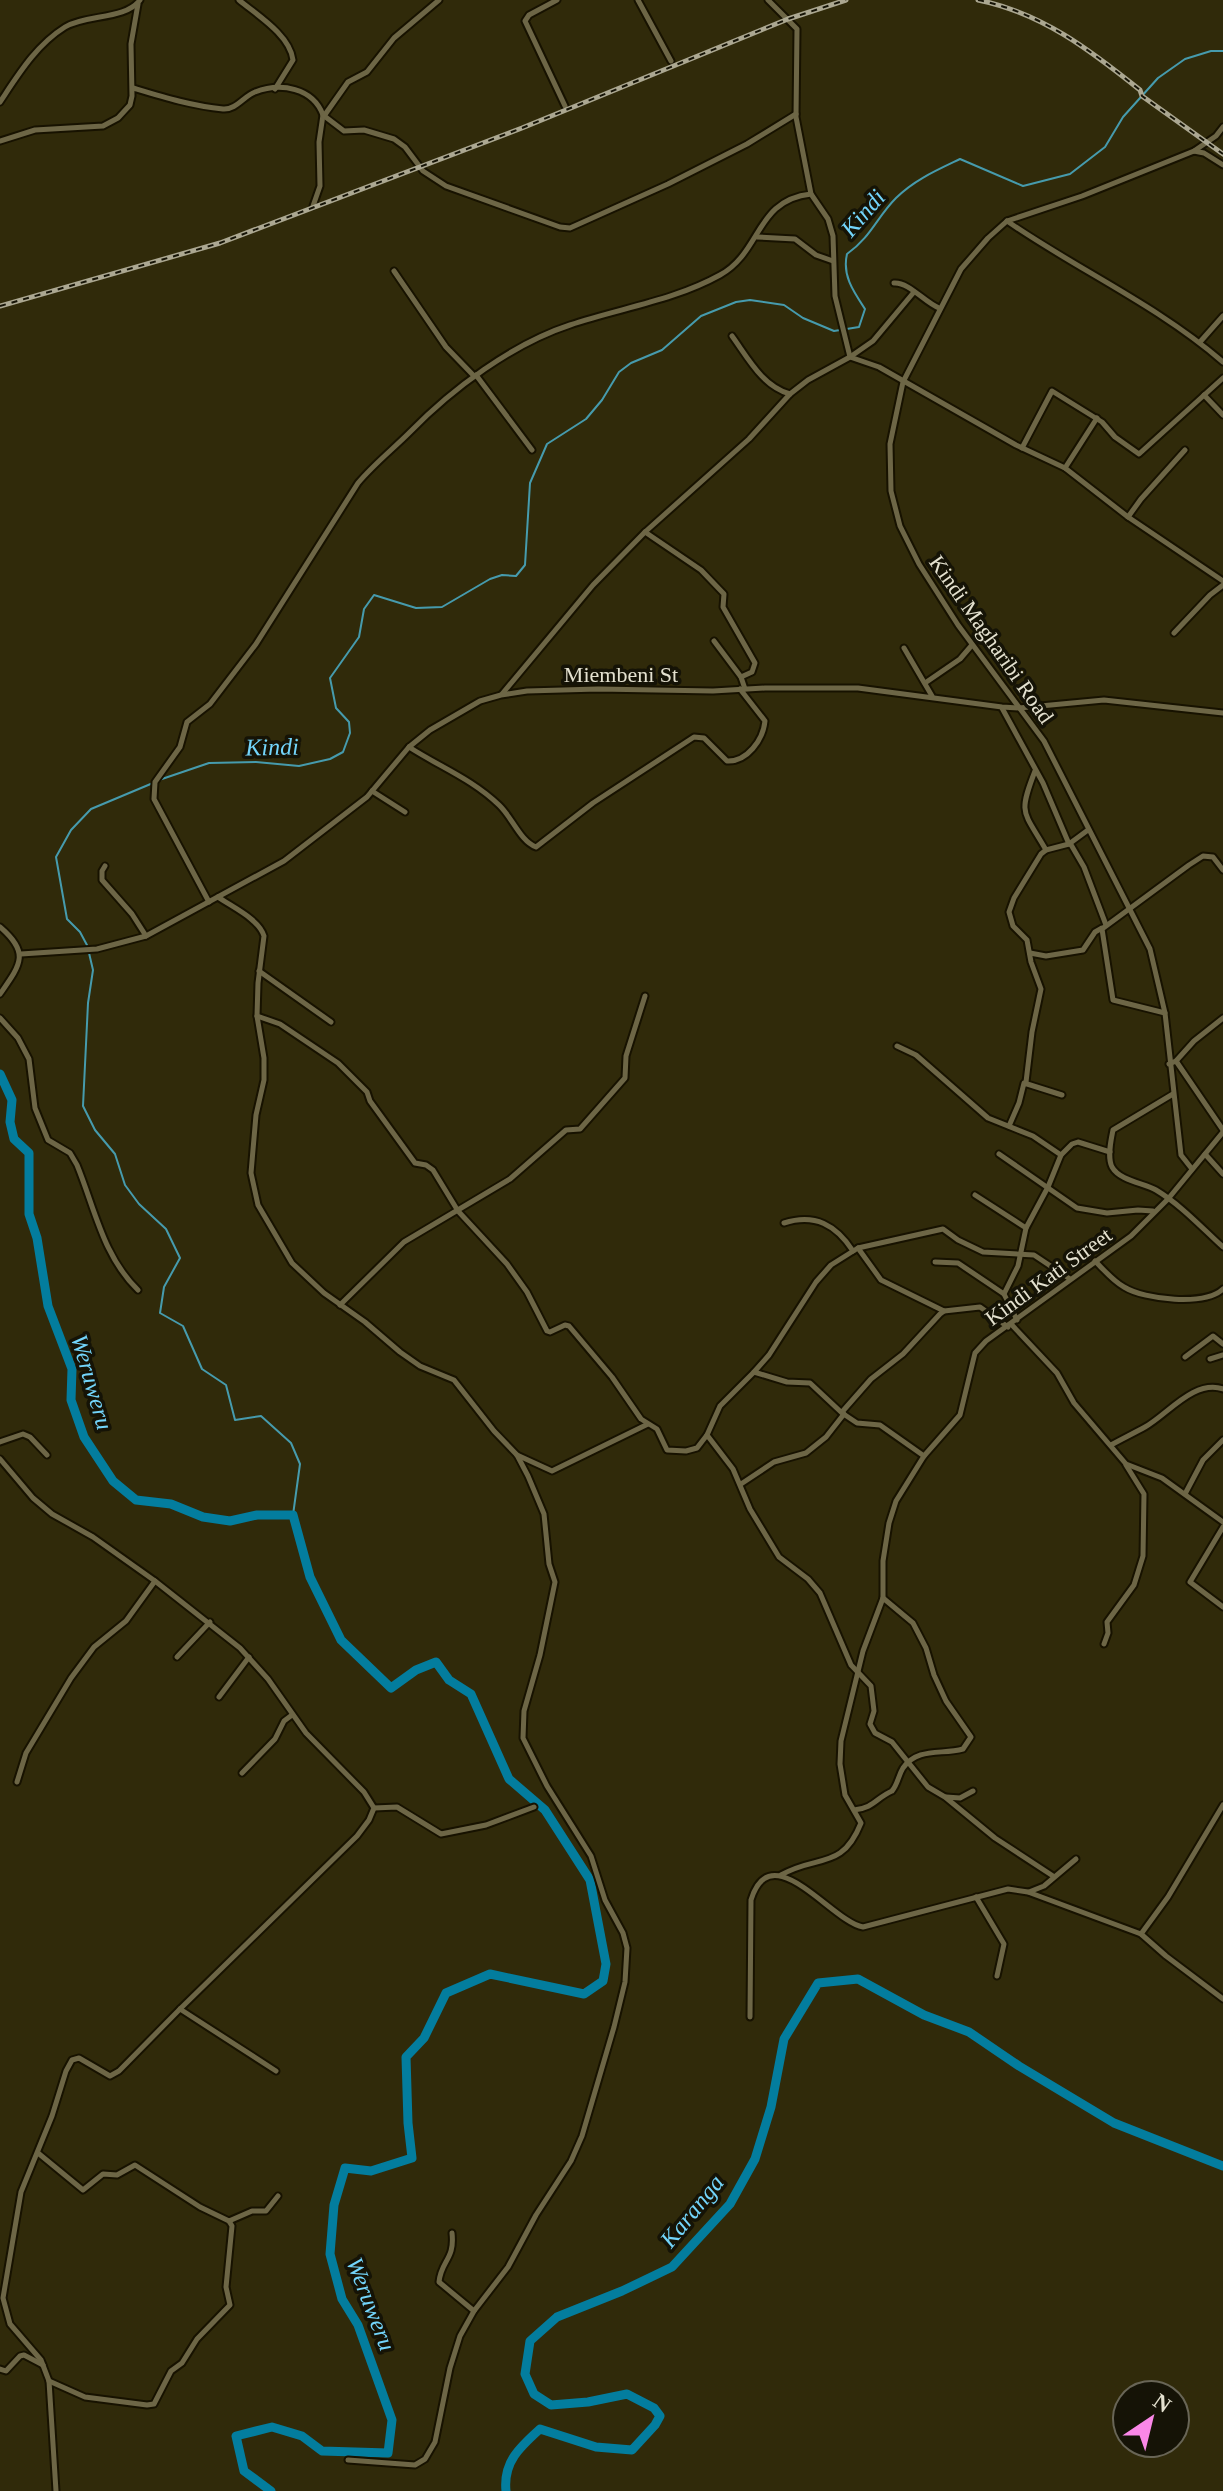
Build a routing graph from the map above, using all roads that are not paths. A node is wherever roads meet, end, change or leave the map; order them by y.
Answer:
1 (239, 0) edge
2 (439, 0) edge
3 (557, 0) edge
4 (638, 0) edge
5 (768, 0) edge
6 (139, 2) edge
7 (671, 61) dead end
8 (133, 88) junction
9 (275, 89) junction
10 (0, 102) edge
11 (565, 106) dead end
12 (796, 114) junction
13 (324, 116) junction
14 (1221, 129) edge
15 (0, 141) edge
16 (1194, 151) junction
17 (1223, 165) edge
18 (811, 194) junction
19 (313, 206) dead end
20 (1007, 221) junction
21 (756, 237) junction
22 (833, 261) junction
23 (394, 271) dead end
24 (894, 283) dead end
25 (914, 292) junction
26 (939, 308) junction
27 (1223, 316) edge
28 (732, 336) dead end
29 (1200, 342) junction
30 (850, 357) junction
31 (1223, 362) edge
32 (475, 376) junction
33 (1223, 378) edge
34 (903, 382) junction
35 (790, 394) junction
36 (1204, 395) junction
37 (1223, 415) edge
38 (1097, 418) junction
39 (1022, 448) junction
40 (532, 450) dead end
41 (1185, 450) dead end
42 (1065, 468) junction
43 (1128, 517) junction
44 (645, 532) junction
45 (1223, 583) edge
46 (1174, 633) dead end
47 (714, 641) dead end
48 (972, 645) junction
49 (904, 648) dead end
50 (741, 677) junction
51 (925, 683) junction
52 (742, 689) junction
53 (501, 695) junction
54 (933, 696) junction
55 (1002, 707) junction
56 (1019, 708) junction
57 (1223, 713) edge
58 (409, 747) junction
59 (1035, 770) junction
60 (372, 791) junction
61 (405, 812) dead end
62 (1088, 830) junction
63 (1070, 843) junction
64 (1046, 850) junction
65 (105, 866) dead end
66 (1223, 870) edge
67 (218, 897) junction
68 (209, 902) junction
69 (1131, 908) junction
70 (0, 927) edge
71 (1104, 927) junction
72 (146, 936) junction
73 (1030, 953) junction
74 (21, 954) junction
75 (259, 971) junction
76 (0, 994) edge
77 (645, 996) dead end
78 (1165, 1013) junction
79 (257, 1016) junction
80 (0, 1018) edge
81 (1223, 1018) edge
82 (331, 1022) dead end
83 (897, 1046) dead end
84 (1176, 1061) junction
85 (1169, 1064) junction
86 (1026, 1082) junction
87 (1173, 1094) junction
88 (1062, 1095) dead end
89 (1009, 1126) junction
90 (1223, 1131) edge
91 (1110, 1152) junction
92 (999, 1154) dead end
93 (1205, 1154) junction
94 (1061, 1155) junction
95 (1192, 1169) junction
96 (1223, 1174) edge
97 (1048, 1187) junction
98 (975, 1195) dead end
99 (1168, 1199) junction
100 (458, 1211) junction
101 (1153, 1211) junction
102 (784, 1223) dead end
103 (1026, 1228) junction
104 (1223, 1247) edge
105 (856, 1250) junction
106 (1021, 1252) junction
107 (1095, 1261) junction
108 (935, 1262) dead end
109 (1070, 1279) junction
110 (1223, 1289) edge
111 (138, 1290) dead end
112 (1004, 1294) junction
113 (340, 1305) junction
114 (944, 1311) junction
115 (1012, 1324) junction
116 (1223, 1344) edge
117 (1223, 1355) edge
118 (1185, 1357) dead end
119 (1210, 1359) dead end
120 (754, 1372) junction
121 (1223, 1389) edge
122 (843, 1413) junction
123 (649, 1423) junction
124 (707, 1435) junction
125 (1223, 1440) edge
126 (0, 1442) edge
127 (1111, 1445) junction
128 (47, 1455) dead end
129 (517, 1455) junction
130 (924, 1456) junction
131 (0, 1459) edge
132 (1126, 1464) junction
133 (741, 1484) junction
134 (1185, 1494) junction
135 (1223, 1524) edge
136 (155, 1581) junction
137 (883, 1598) junction
138 (1223, 1607) edge
139 (210, 1622) junction
140 (1104, 1644) dead end
141 (177, 1657) dead end
142 (249, 1657) junction
143 (857, 1671) junction
144 (219, 1697) dead end
145 (292, 1715) junction
146 (909, 1761) junction
147 (242, 1773) dead end
148 (17, 1782) dead end
149 (973, 1791) dead end
150 (945, 1797) junction
151 (1223, 1805) edge
152 (534, 1807) dead end
153 (374, 1808) junction
154 (854, 1810) junction
155 (1076, 1859) dead end
156 (781, 1875) junction
157 (1053, 1876) junction
158 (1044, 1886) junction
159 (1028, 1892) junction
160 (976, 1897) junction
161 (1044, 1899) junction
162 (1141, 1934) junction
163 (997, 1976) dead end
164 (1223, 1999) edge
165 (180, 2009) junction
166 (750, 2017) dead end
167 (276, 2071) dead end
168 (38, 2153) junction
169 (278, 2196) dead end
170 (229, 2221) junction
171 (452, 2233) dead end
172 (3, 2276) edge
173 (474, 2311) junction
174 (44, 2366) junction
175 (0, 2369) edge
176 (49, 2381) junction
177 (348, 2460) dead end
178 (56, 2491) edge

1 - 9 street
2 - 13 street
3 - 11 street
4 - 7 street
5 - 12 street
6 - 8 street
6 - 10 street
8 - 9 street
8 - 15 street
9 - 13 street
12 - 13 street
12 - 18 street
13 - 19 street
14 - 16 street, Kindi Magharibi Road
16 - 17 street
16 - 20 street, Kindi Magharibi Road
18 - 21 street
18 - 22 street
20 - 26 street, Kindi Magharibi Road
20 - 29 street
21 - 22 street
21 - 32 street
22 - 30 street
23 - 32 street
24 - 25 street
25 - 26 street
25 - 30 street
26 - 34 street, Kindi Magharibi Road
27 - 29 street
28 - 35 street
29 - 31 street
30 - 34 street
30 - 35 street
32 - 40 street
32 - 68 street
33 - 36 street
34 - 39 street
34 - 48 street, Kindi Magharibi Road
35 - 44 street
36 - 37 street
36 - 38 street
38 - 39 street
38 - 42 street
39 - 42 street
41 - 43 street
42 - 43 street
43 - 45 street
44 - 50 street
44 - 53 street
45 - 46 street
47 - 50 street
48 - 51 street
48 - 56 street, Kindi Magharibi Road
49 - 51 street
50 - 52 street
51 - 54 street
52 - 53 street, Miembeni St
52 - 54 street, Miembeni St
52 - 58 street
53 - 58 street, Miembeni St
54 - 55 street, Miembeni St
55 - 56 street, Miembeni St
55 - 59 street
56 - 57 street, Miembeni St
56 - 62 street, Kindi Magharibi Road
58 - 60 street, Miembeni St
59 - 63 street
59 - 64 street
60 - 61 street
60 - 67 street, Miembeni St
62 - 63 street
62 - 69 street, Kindi Magharibi Road
63 - 64 street
63 - 71 street
64 - 73 street
65 - 72 street
66 - 69 street
67 - 68 street, Miembeni St
67 - 75 street
68 - 72 street, Miembeni St
69 - 71 street
69 - 78 street, Kindi Magharibi Road
70 - 74 street
71 - 73 street
71 - 78 street
72 - 74 street, Miembeni St
73 - 86 street
74 - 76 street
75 - 79 street
75 - 82 street
77 - 100 street
78 - 85 street, Kindi Magharibi Road
79 - 100 street
79 - 113 street
80 - 111 street
81 - 84 street
83 - 89 street
84 - 85 street
84 - 90 street
85 - 87 street, Kindi Magharibi Road
86 - 88 street
86 - 89 street
87 - 91 street
87 - 95 street, Kindi Magharibi Road
89 - 94 street
90 - 93 street, Kindi Kati Street
91 - 94 street
91 - 99 street
92 - 97 street
93 - 95 street, Kindi Kati Street
93 - 96 street
94 - 97 street
95 - 99 street, Kindi Kati Street
97 - 101 street
97 - 103 street
98 - 103 street
99 - 101 street, Kindi Kati Street
99 - 104 street
100 - 113 street
100 - 123 street
101 - 107 street, Kindi Kati Street
102 - 105 street
103 - 106 street
105 - 106 street
105 - 114 street
105 - 120 street
106 - 109 street
106 - 112 street
107 - 109 street, Kindi Kati Street
107 - 110 street
108 - 112 street
109 - 115 street, Kindi Kati Street
112 - 115 street
113 - 129 street
114 - 115 street
114 - 122 street
115 - 127 street
115 - 130 street, Kindi Kati Street
116 - 118 street
117 - 119 street
120 - 122 street
120 - 124 street
121 - 127 street
122 - 130 street
122 - 133 street
123 - 124 street
123 - 129 street
124 - 133 street
125 - 134 street
126 - 128 street
127 - 132 street
129 - 173 street
130 - 137 street, Kindi Kati Street
131 - 136 street
132 - 134 street
132 - 140 street
133 - 143 street
134 - 135 street
135 - 138 street
136 - 139 street
136 - 148 street
137 - 143 street, Kindi Kati Street
137 - 146 street
139 - 141 street
139 - 142 street
142 - 144 street
142 - 145 street
143 - 146 street
143 - 154 street, Kindi Kati Street
145 - 147 street
145 - 153 street
146 - 150 street
146 - 154 street
149 - 150 street
150 - 157 street
151 - 162 street
152 - 153 street
153 - 165 street
154 - 156 street
155 - 157 street
156 - 160 street
156 - 166 street
157 - 158 street
158 - 159 street
158 - 161 street
159 - 160 street
159 - 161 street
160 - 163 street
161 - 162 street
162 - 164 street
165 - 167 street
165 - 168 street
168 - 170 street
168 - 172 street
169 - 170 street
170 - 176 street
171 - 173 street
172 - 174 street
173 - 177 street
174 - 175 street
174 - 176 street
176 - 178 street

